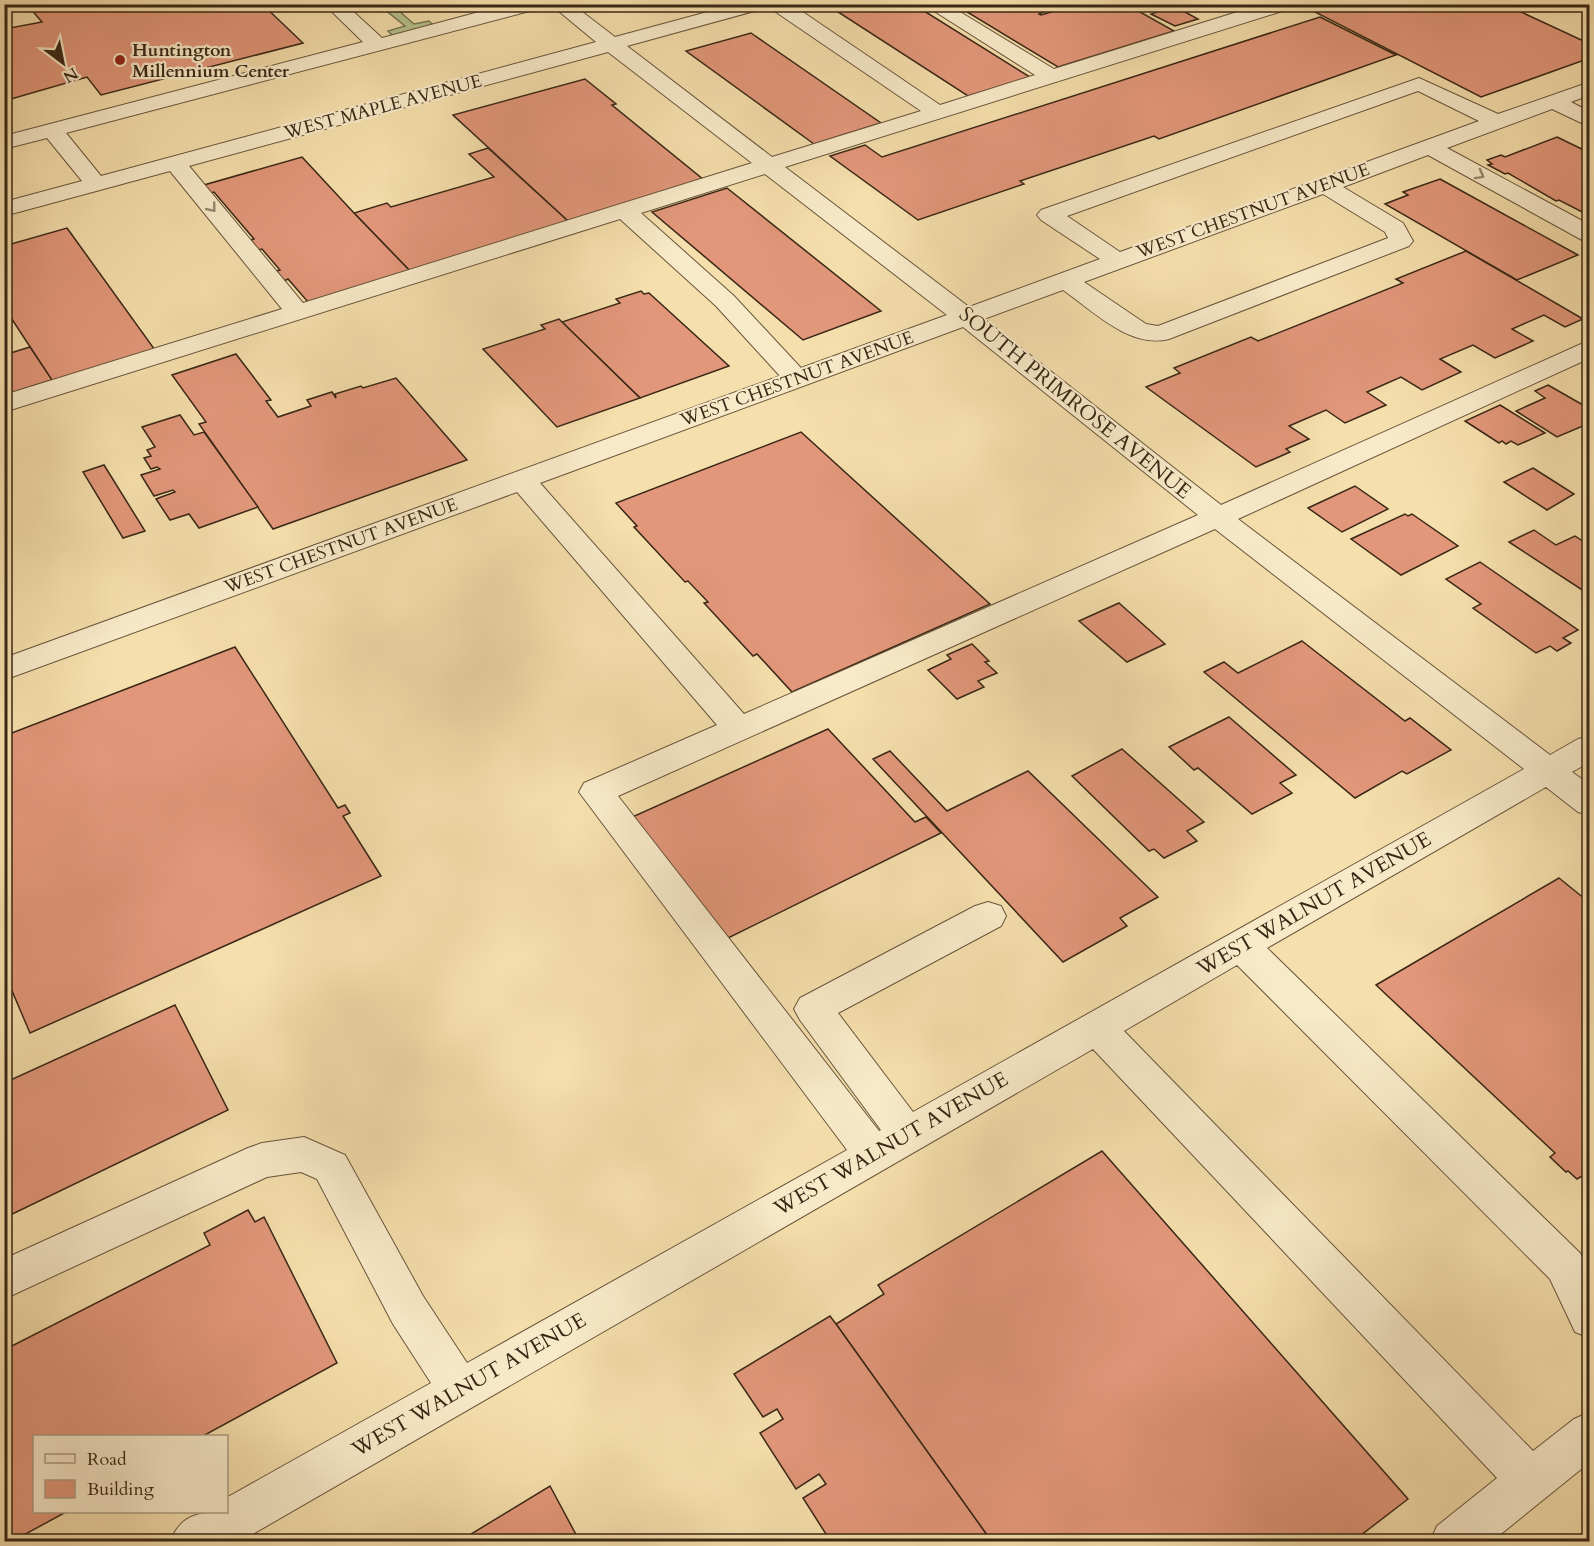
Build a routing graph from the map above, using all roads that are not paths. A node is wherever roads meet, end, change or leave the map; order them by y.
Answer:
1 (333, 4) edge
2 (468, 4) edge
3 (534, 4) edge
4 (559, 4) edge
5 (761, 4) edge
6 (777, 4) edge
7 (932, 4) edge
8 (1285, 4) edge
9 (486, 18) junction
10 (610, 45) junction
11 (379, 46) junction
12 (1052, 77) junction
13 (1590, 88) edge
14 (1552, 101) junction
15 (938, 113) junction
16 (1590, 120) edge
17 (1497, 122) junction
18 (52, 130) junction
19 (4, 142) edge
20 (1429, 147) junction
21 (175, 163) junction
22 (769, 165) junction
23 (96, 184) junction
24 (1324, 185) junction
25 (4, 209) edge
26 (625, 211) junction
27 (1590, 235) edge
28 (1118, 261) junction
29 (1065, 280) junction
30 (298, 313) junction
31 (967, 318) junction
32 (1590, 348) edge
33 (797, 379) junction
34 (4, 404) edge
35 (522, 480) junction
36 (1218, 518) junction
37 (4, 670) edge
38 (739, 729) junction
39 (1590, 747) edge
40 (1548, 771) junction
41 (1590, 803) edge
42 (988, 916) dead end
43 (1241, 945) junction
44 (1096, 1028) junction
45 (907, 1136) junction
46 (873, 1154) junction
47 (4, 1280) edge
48 (1590, 1318) edge
49 (460, 1389) junction
50 (1590, 1434) edge
51 (1531, 1481) junction
52 (193, 1542) edge
53 (1453, 1542) edge

1 - 11 street
2 - 9 street
3 - 9 street
4 - 10 street, SOUTH PRIMROSE AVENUE
5 - 10 street, WEST MAPLE AVENUE
6 - 15 street
7 - 12 street
8 - 12 street
9 - 11 street
10 - 21 street, WEST MAPLE AVENUE
10 - 22 street, SOUTH PRIMROSE AVENUE
11 - 18 street
12 - 15 street
13 - 14 street, WEST CHESTNUT AVENUE
14 - 16 street
14 - 17 street, WEST CHESTNUT AVENUE
15 - 22 street
17 - 20 street, WEST CHESTNUT AVENUE
17 - 28 street
18 - 19 street
18 - 23 street
20 - 24 street, WEST CHESTNUT AVENUE
20 -> 27 street
21 - 23 street, WEST MAPLE AVENUE
21 -> 30 street
22 - 26 street
22 - 31 street, SOUTH PRIMROSE AVENUE
23 - 25 street, WEST MAPLE AVENUE
24 - 28 street, WEST CHESTNUT AVENUE
24 - 29 street
26 - 30 street
26 - 33 street
28 - 29 street, WEST CHESTNUT AVENUE
29 - 31 street, WEST CHESTNUT AVENUE
30 - 34 street
31 - 33 street, WEST CHESTNUT AVENUE
31 - 36 street, SOUTH PRIMROSE AVENUE
32 - 36 street
33 - 35 street, WEST CHESTNUT AVENUE
35 - 37 street, WEST CHESTNUT AVENUE
35 - 38 street
36 - 38 street
36 - 40 street, SOUTH PRIMROSE AVENUE
38 - 46 street
39 - 40 street, WEST WALNUT AVENUE
40 - 41 street, SOUTH PRIMROSE AVENUE
40 - 43 street, WEST WALNUT AVENUE
42 - 45 street
43 - 44 street, WEST WALNUT AVENUE
43 - 48 street
44 - 45 street, WEST WALNUT AVENUE
44 - 51 street
45 - 46 street, WEST WALNUT AVENUE
46 - 49 street, WEST WALNUT AVENUE
47 - 49 street
49 - 52 street, WEST WALNUT AVENUE
50 - 51 street
51 - 53 street

